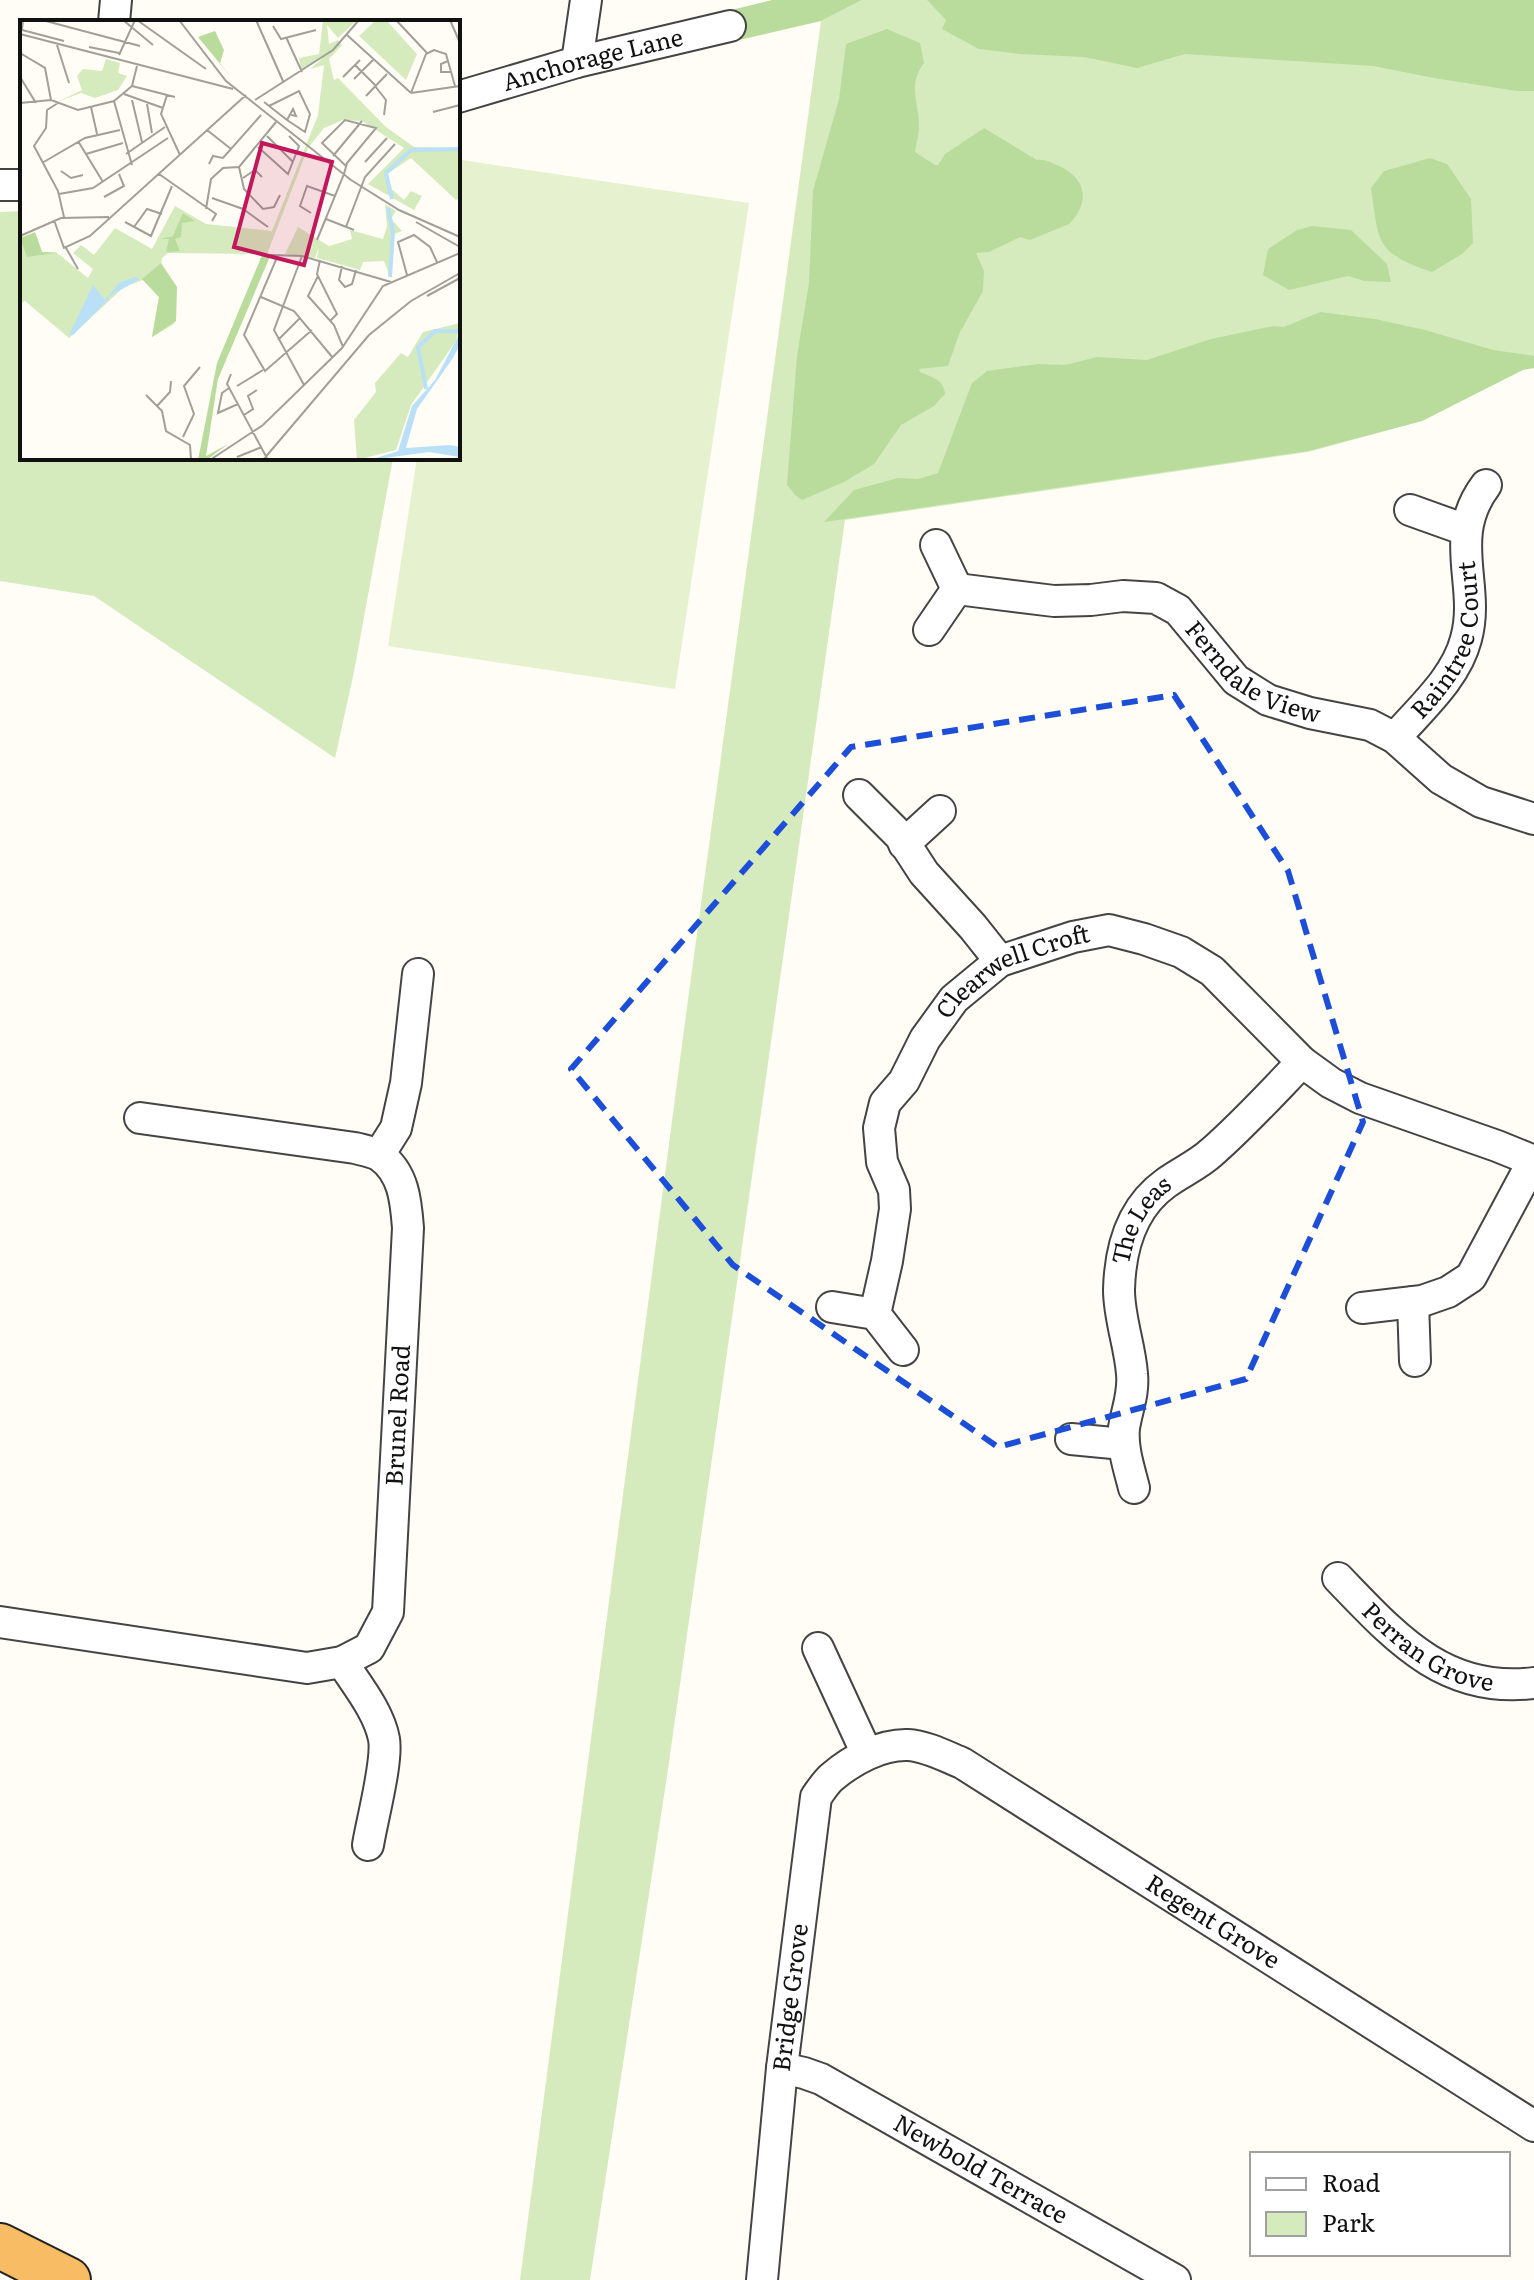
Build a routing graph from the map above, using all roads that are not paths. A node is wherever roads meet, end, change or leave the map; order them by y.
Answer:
1 (116, 0) edge
2 (586, 0) edge
3 (114, 20) edge
4 (730, 26) dead end
5 (577, 62) junction
6 (460, 96) edge
7 (1486, 485) dead end
8 (1410, 510) dead end
9 (1466, 530) junction
10 (936, 545) dead end
11 (957, 589) junction
12 (929, 630) dead end
13 (1395, 738) junction
14 (859, 795) dead end
15 (940, 811) dead end
16 (1534, 819) edge
17 (904, 844) junction
18 (1000, 961) junction
19 (418, 974) dead end
20 (1302, 1062) junction
21 (140, 1118) dead end
22 (379, 1155) junction
23 (1534, 1161) edge
24 (1413, 1302) junction
25 (832, 1307) dead end
26 (1362, 1308) dead end
27 (875, 1314) junction
28 (903, 1350) dead end
29 (1415, 1361) dead end
30 (1071, 1439) dead end
31 (1123, 1444) junction
32 (1134, 1488) dead end
33 (1338, 1578) dead end
34 (0, 1622) edge
35 (818, 1648) dead end
36 (342, 1662) junction
37 (1534, 1683) edge
38 (875, 1751) junction
39 (368, 1845) dead end
40 (782, 2068) junction
41 (1534, 2126) edge
42 (0, 2246) edge
43 (68, 2280) edge
44 (762, 2280) edge
45 (1175, 2280) edge

1 - 3 street
2 - 5 street
4 - 5 street, Anchorage Lane
5 - 6 street, Anchorage Lane
7 - 9 street, Raintree Court
8 - 9 street, Raintree Court
9 - 13 street, Raintree Court
10 - 11 street
11 - 12 street
11 - 13 street, Ferndale View
13 - 16 street, Ferndale View
14 - 17 street
15 - 17 street
17 - 18 street
18 - 20 street, Clearwell Croft
18 - 27 street, Clearwell Croft
19 - 22 street
20 - 23 street, Clearwell Croft
20 - 31 street, The Leas
21 - 22 street
22 - 36 street, Brunel Road
23 - 24 street
24 - 26 street
24 - 29 street
25 - 27 street
27 - 28 street
30 - 31 street
31 - 32 street, The Leas
33 - 37 street, Perran Grove
34 - 36 street, Brunel Road
35 - 38 street
36 - 39 street
38 - 40 street, Bridge Grove
38 - 41 street, Regent Grove
40 - 44 street, Bridge Grove
40 - 45 street, Newbold Terrace
42 - 43 highway

